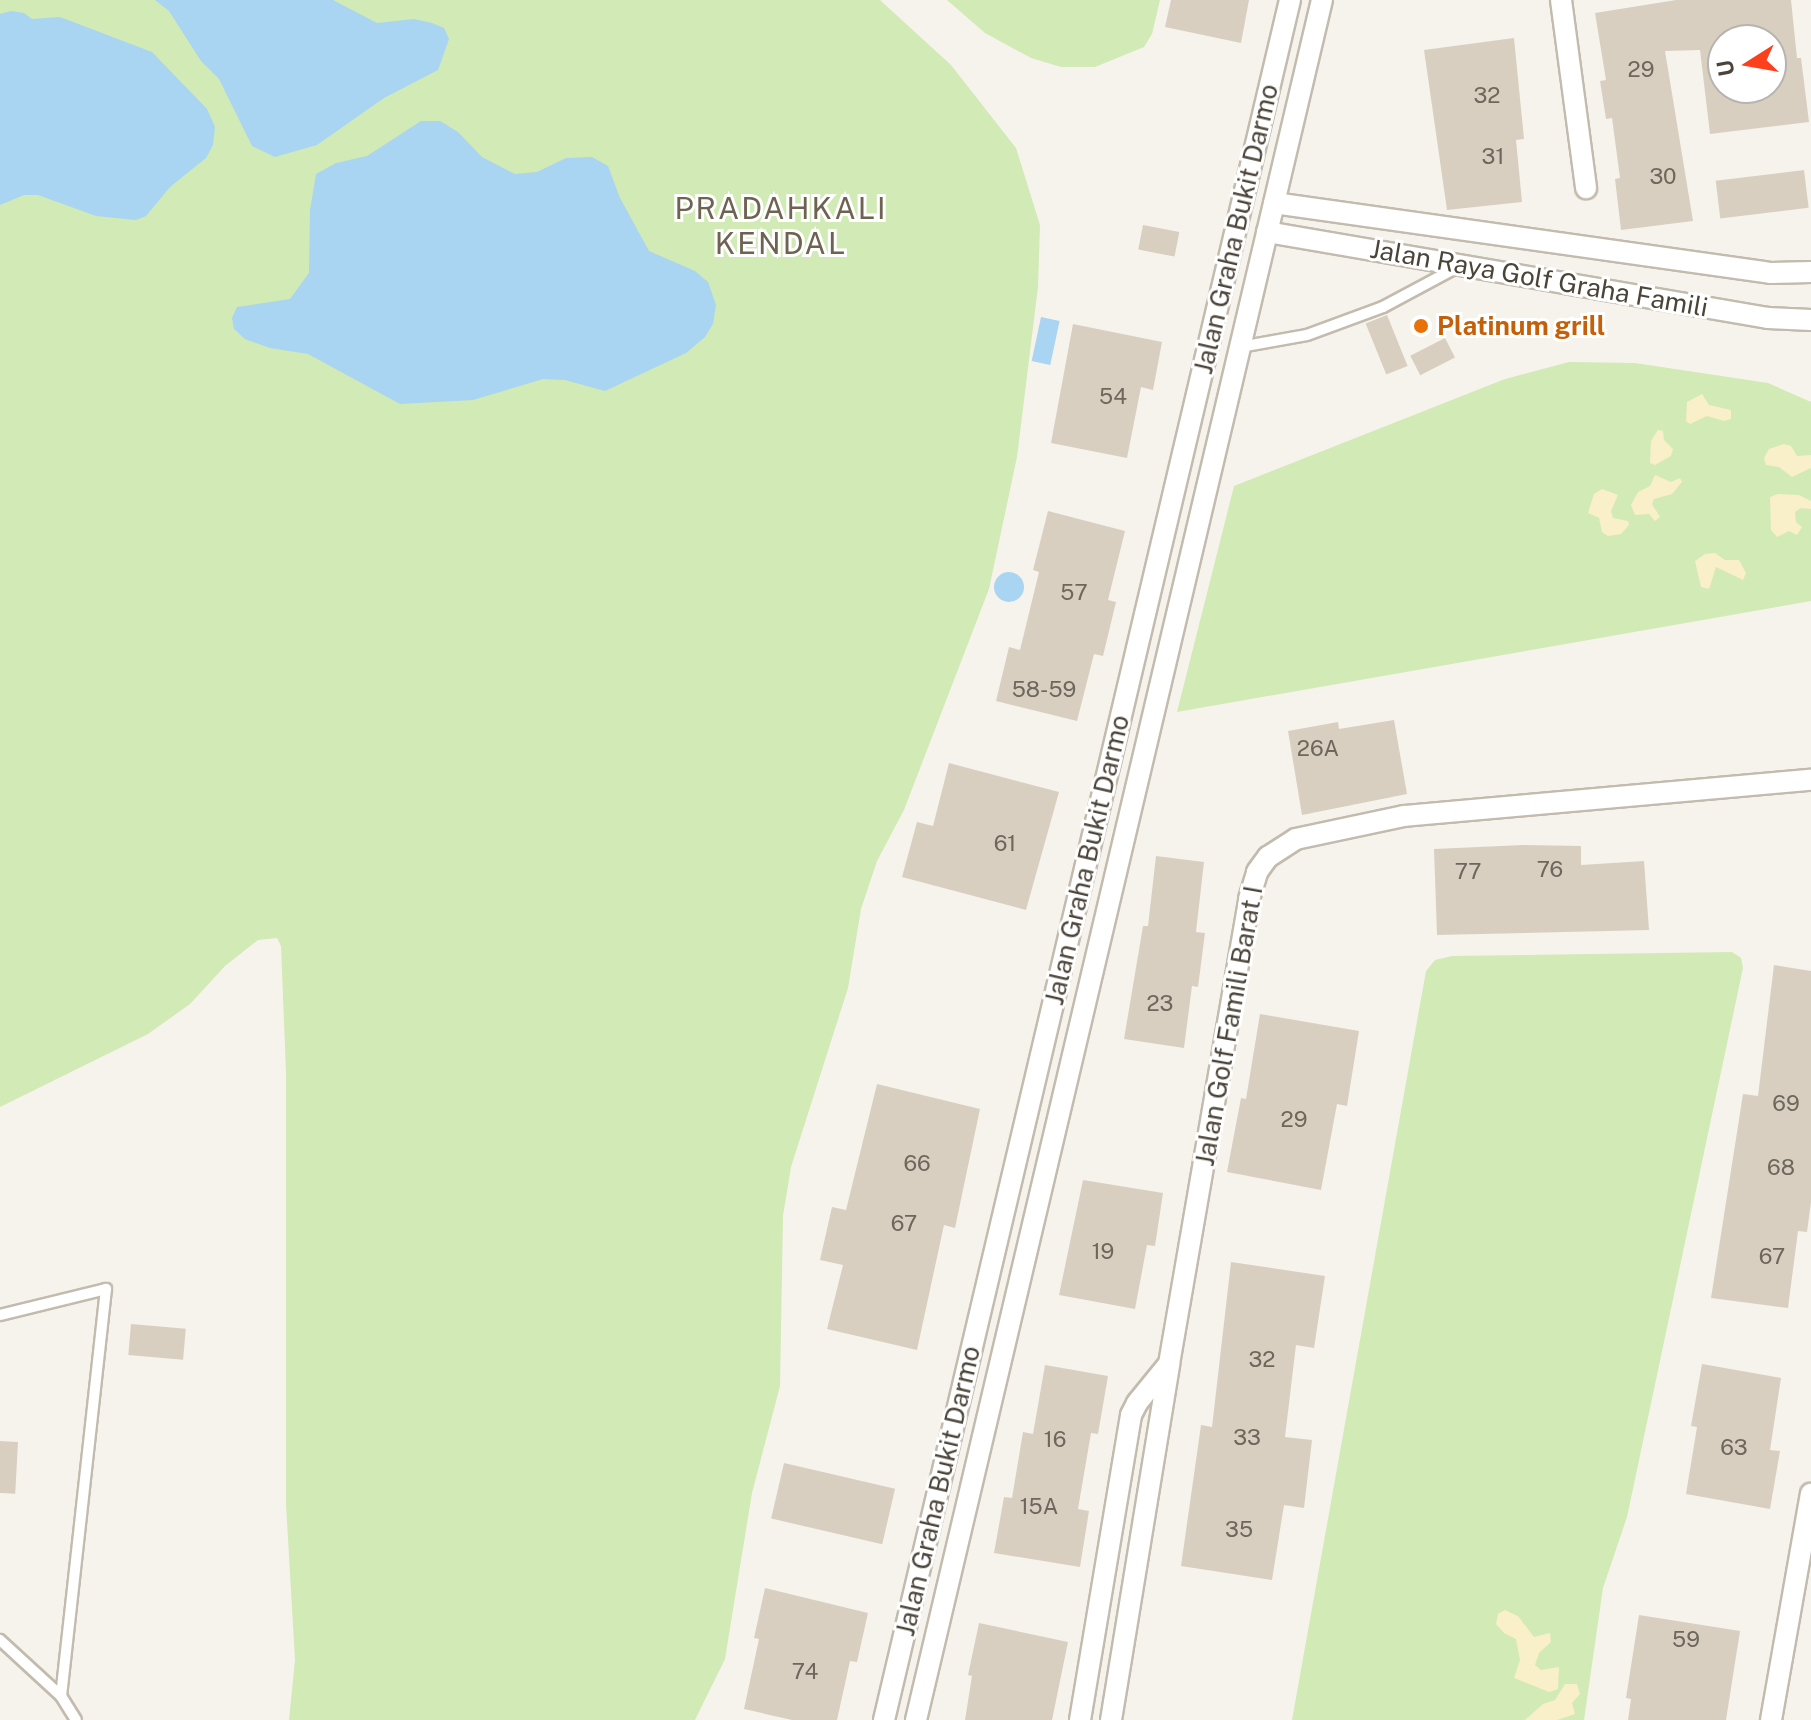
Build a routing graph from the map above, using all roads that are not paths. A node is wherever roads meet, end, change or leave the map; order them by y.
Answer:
1 (1290, 0) edge
2 (1322, 0) edge
3 (1561, 0) edge
4 (1586, 188) dead end
5 (1274, 203) junction
6 (1267, 232) junction
7 (1462, 265) junction
8 (1811, 272) edge
9 (1811, 320) edge
10 (1240, 347) junction
11 (1811, 780) edge
12 (0, 1315) edge
13 (1169, 1364) junction
14 (1811, 1494) edge
15 (0, 1640) edge
16 (61, 1696) junction
17 (76, 1720) edge
18 (884, 1720) edge
19 (916, 1720) edge
20 (1080, 1720) edge
21 (1111, 1720) edge
22 (1771, 1720) edge

1 - 18 street, Jalan Graha Bukit Darmo
2 - 5 street, Jalan Graha Bukit Darmo
3 - 4 street
5 - 6 street, Jalan Graha Bukit Darmo
5 - 8 street, Jalan Raya Golf Graha Famili
6 - 7 street, Jalan Raya Golf Graha Famili
6 - 10 street, Jalan Graha Bukit Darmo
7 - 9 street, Jalan Raya Golf Graha Famili
7 - 10 lane
10 - 19 street, Jalan Graha Bukit Darmo
11 - 13 street, Jalan Golf Famili Barat I
12 - 16 lane
13 - 20 street, Jalan Golf Famili Barat I
13 - 21 street, Jalan Golf Famili Barat I
14 - 22 street
15 - 16 lane
16 - 17 lane

